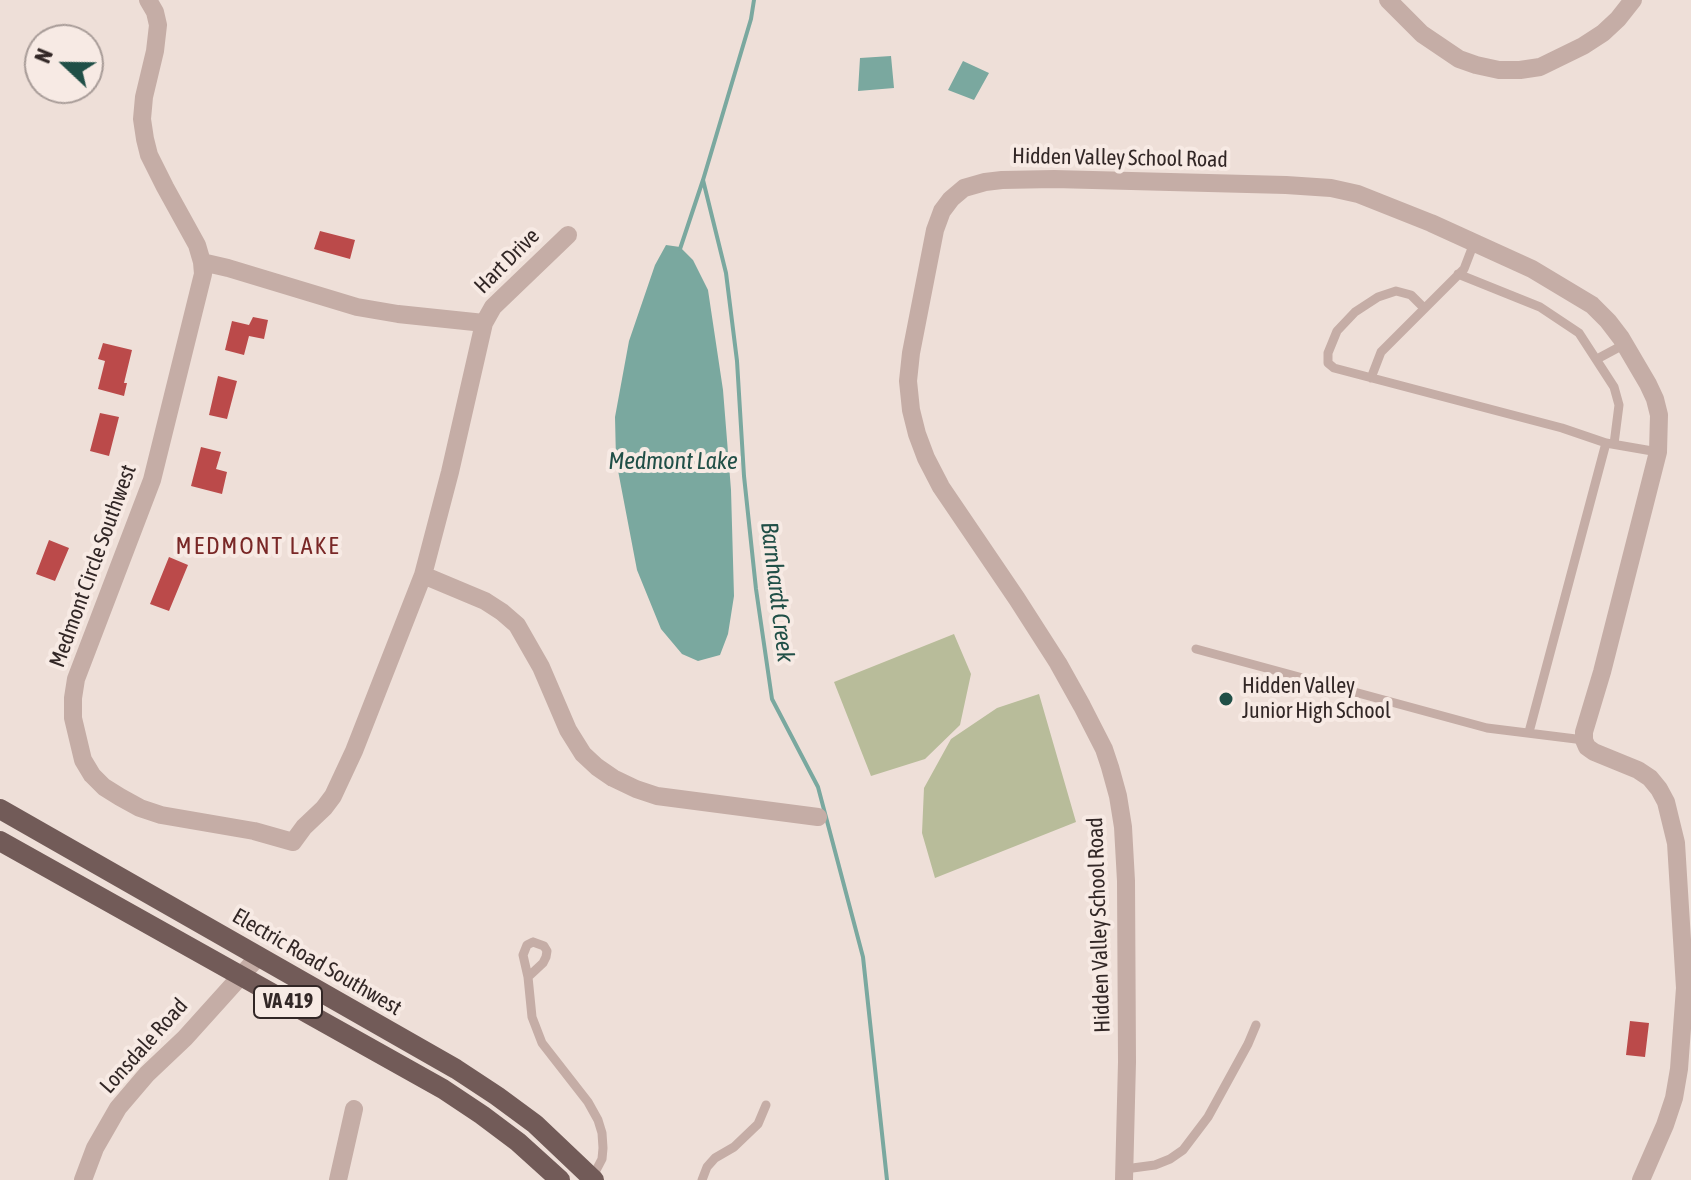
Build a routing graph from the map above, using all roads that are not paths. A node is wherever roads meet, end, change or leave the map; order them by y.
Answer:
1 (148, 0) edge
2 (1388, 0) edge
3 (1633, 0) edge
4 (568, 235) dead end
5 (1474, 243) junction
6 (202, 262) junction
7 (1458, 274) junction
8 (1424, 308) junction
9 (484, 323) junction
10 (1625, 344) junction
11 (1597, 359) junction
12 (1371, 378) junction
13 (1610, 443) junction
14 (1658, 452) junction
15 (423, 575) junction
16 (1196, 649) dead end
17 (1529, 732) junction
18 (1584, 740) junction
19 (0, 809) edge
20 (818, 817) dead end
21 (1, 845) edge
22 (258, 957) junction
23 (240, 976) junction
24 (528, 977) dead end
25 (1256, 1025) dead end
26 (766, 1105) dead end
27 (354, 1109) dead end
28 (1124, 1174) edge
29 (593, 1179) edge
30 (83, 1180) edge
31 (338, 1180) edge
32 (560, 1180) edge
33 (702, 1180) edge
34 (1641, 1180) edge

1 - 6 street
2 - 3 street
4 - 9 street, Hart Drive
5 - 7 lane
5 - 10 street, Hidden Valley School Road
5 - 28 street, Hidden Valley School Road
6 - 9 street
6 - 15 street, Medmont Circle Southwest
7 - 8 lane
7 - 11 lane
8 - 12 lane
8 - 12 lane
9 - 15 street, Medmont Circle Southwest
10 - 11 lane
10 - 14 street, Hidden Valley School Road
11 - 13 lane
12 - 13 lane
13 - 14 lane
13 - 17 lane
14 - 18 street, Hidden Valley School Road
15 - 20 street
16 - 17 lane
17 - 18 lane
18 - 34 street
19 - 22 main road, Electric Road Southwest / VA 419
21 - 23 main road, VA 419
22 - 23 street, Lonsdale Road
22 - 29 main road, Electric Road Southwest / VA 419
23 - 30 street, Lonsdale Road
23 - 32 main road, VA 419
24 - 29 lane
25 - 28 lane
26 - 33 lane
27 - 31 street

